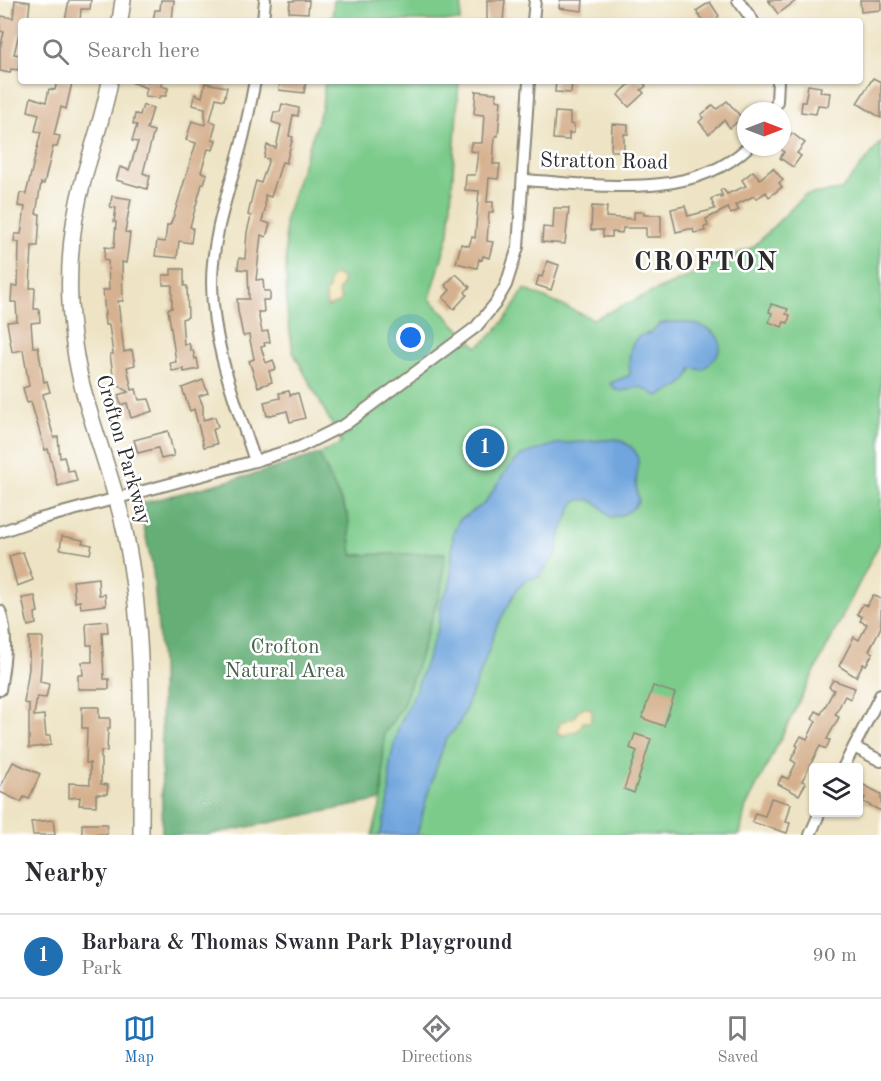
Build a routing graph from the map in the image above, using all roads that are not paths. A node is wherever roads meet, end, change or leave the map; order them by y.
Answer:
1 (123, 0) edge
2 (265, 0) edge
3 (535, 0) edge
4 (738, 0) edge
5 (120, 18) edge
6 (263, 18) edge
7 (533, 18) edge
8 (751, 18) edge
9 (109, 84) edge
10 (254, 84) edge
11 (529, 84) edge
12 (778, 84) edge
13 (777, 102) edge
14 (737, 154) edge
15 (523, 180) junction
16 (255, 461) junction
17 (117, 498) junction
18 (0, 532) edge
19 (0, 611) edge
20 (0, 690) edge
21 (881, 694) edge
22 (854, 747) junction
23 (881, 761) edge
24 (846, 763) edge
25 (818, 817) edge
26 (141, 835) edge
27 (810, 835) edge

1 - 5 street
2 - 6 street
3 - 7 street
4 - 8 street
9 - 17 street, Crofton Parkway
10 - 16 street
11 - 15 street
12 - 13 street
14 - 15 street, Stratton Road
15 - 16 street
16 - 17 street
17 - 18 street
17 - 26 street, Crofton Parkway
19 - 20 street
21 - 22 street
22 - 23 street
22 - 24 street
25 - 27 street

